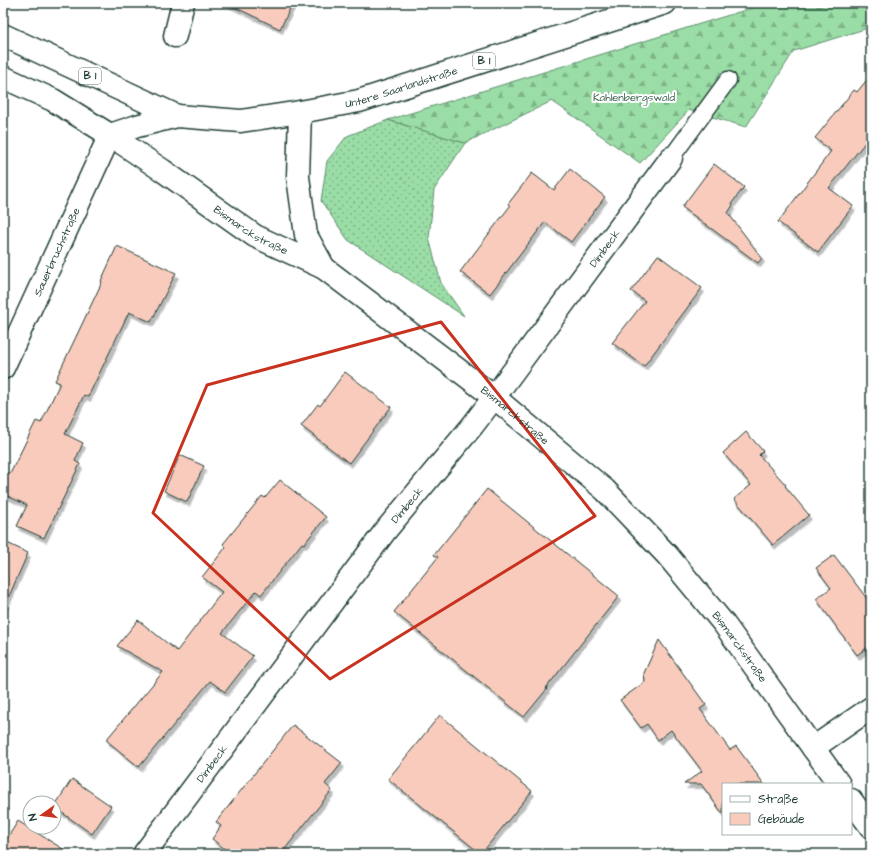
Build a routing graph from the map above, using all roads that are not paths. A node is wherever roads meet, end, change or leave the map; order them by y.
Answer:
1 (184, 3) edge
2 (665, 3) edge
3 (3, 35) edge
4 (175, 36) dead end
5 (3, 77) edge
6 (728, 80) dead end
7 (300, 112) junction
8 (177, 116) junction
9 (110, 135) junction
10 (671, 158) joint
11 (324, 268) junction
12 (3, 368) edge
13 (494, 397) junction
14 (871, 708) edge
15 (813, 748) junction
16 (838, 783) edge
17 (852, 801) edge
18 (871, 827) edge
19 (144, 854) edge

1 - 4 main road
2 - 7 main road, Untere Saarlandstraße / B 1
3 - 8 main road, B 1
5 - 9 main road, Bismarckstraße
6 - 10 lane
7 - 8 main road, Untere Saarlandstraße / B 1
7 - 11 main road
8 - 9 main road, B 1
9 - 11 main road, Bismarckstraße
9 - 12 main road, Sauerbruchstraße
10 - 13 main road, Dimbeck
11 - 13 main road, Bismarckstraße
13 - 15 main road, Bismarckstraße
13 - 19 main road, Dimbeck
14 - 15 main road
15 - 16 main road, Bismarckstraße
17 - 18 main road

